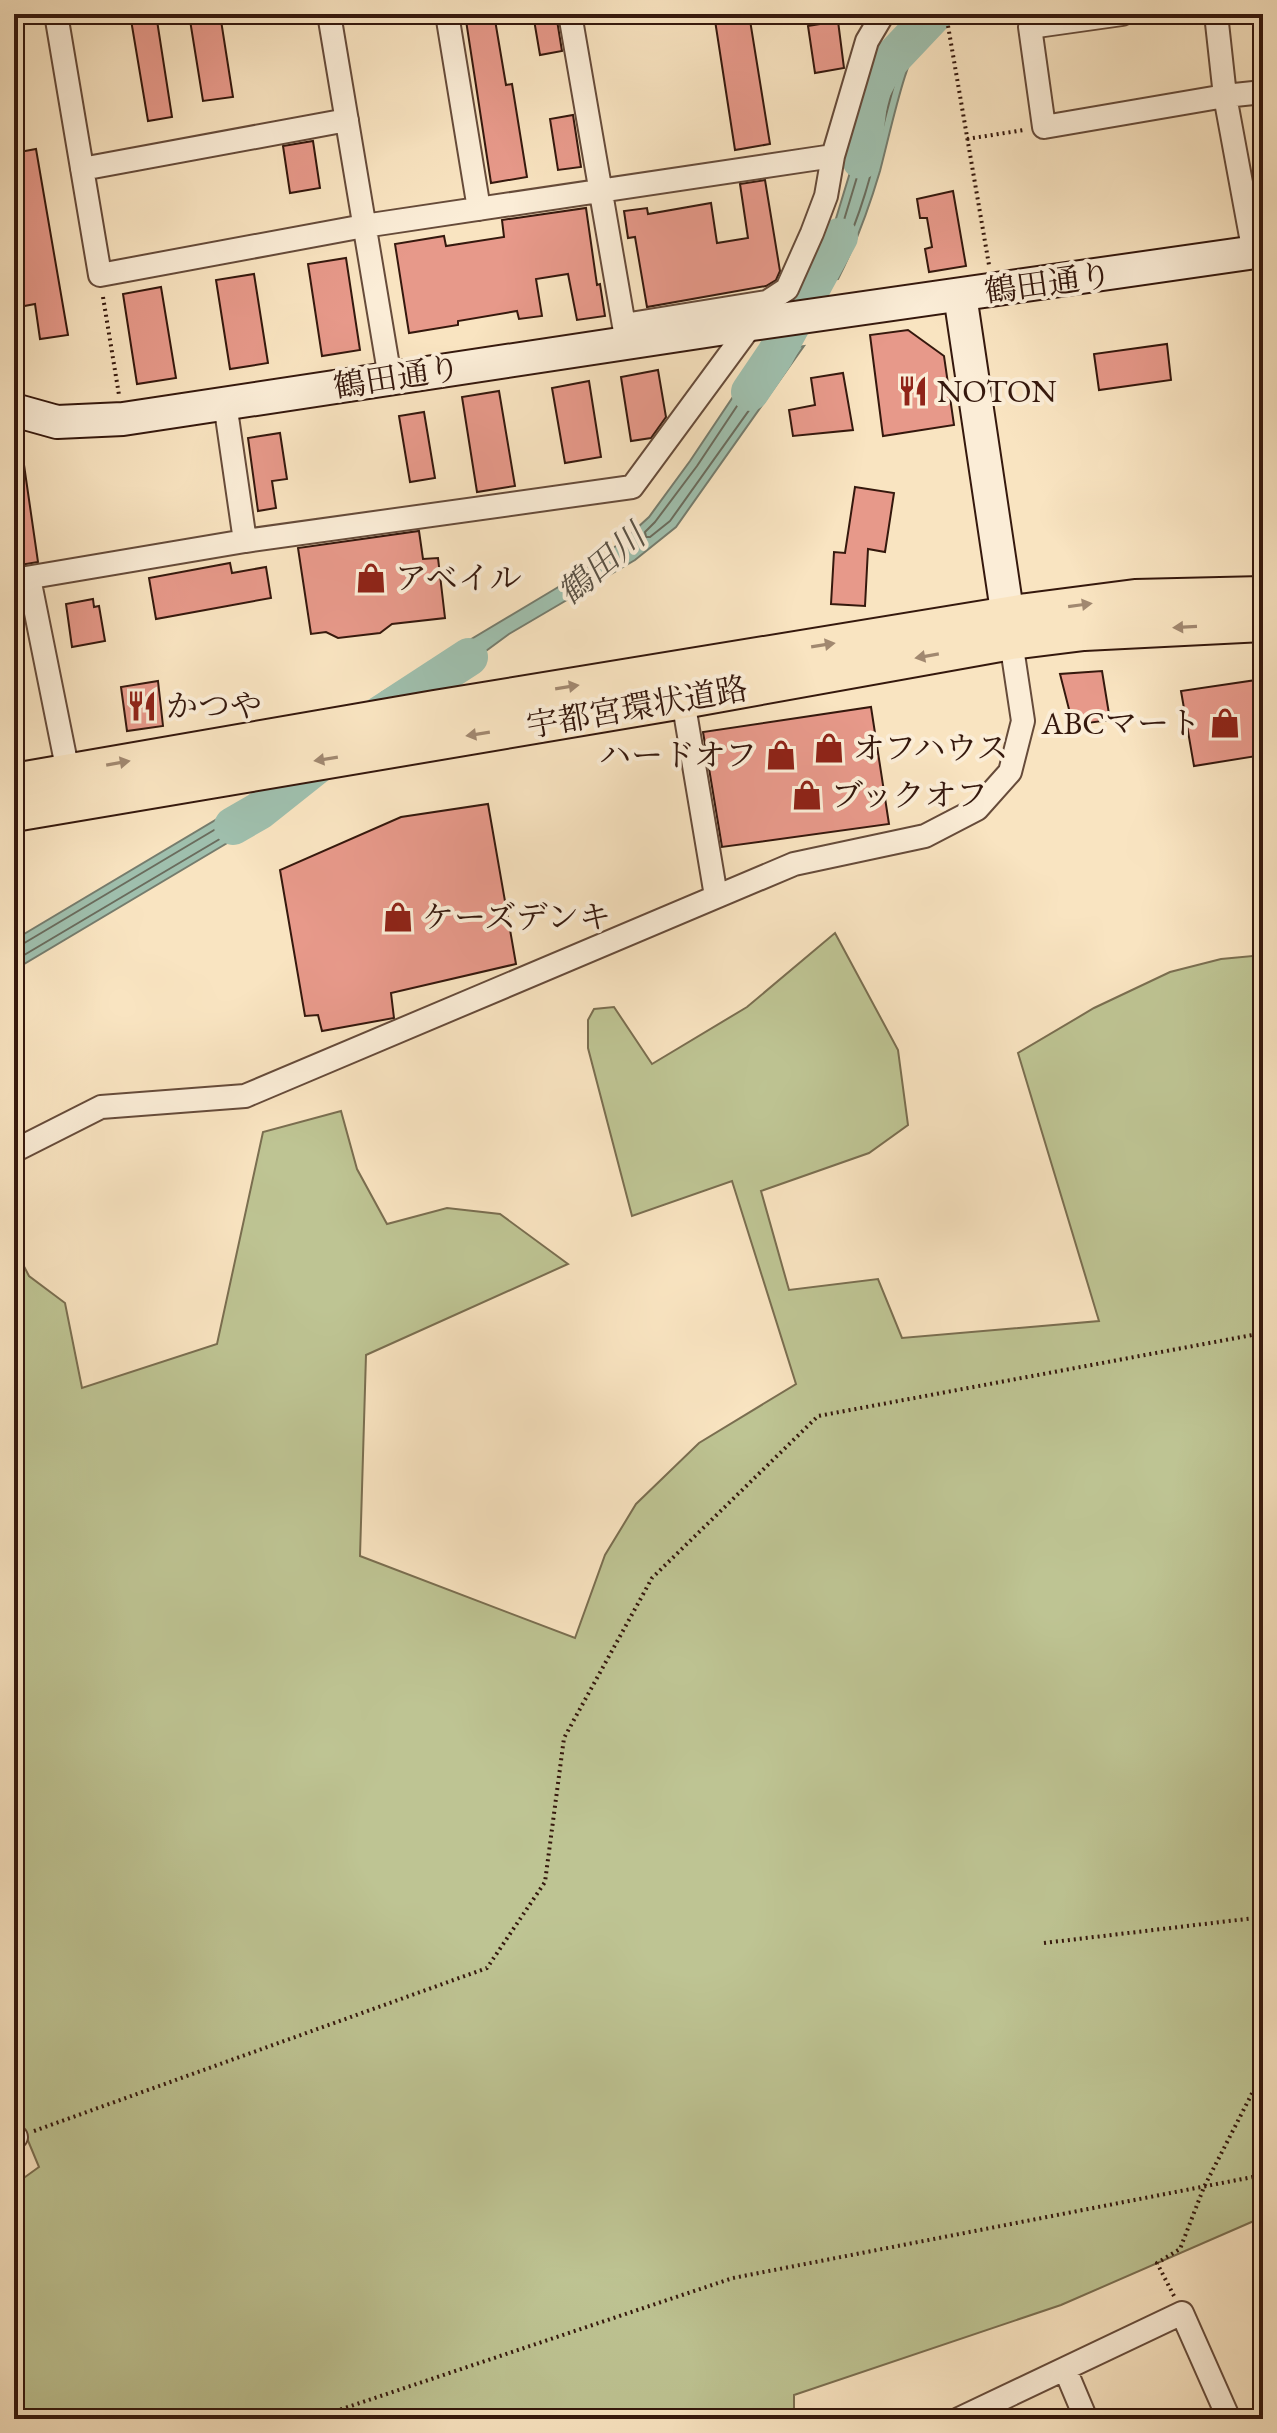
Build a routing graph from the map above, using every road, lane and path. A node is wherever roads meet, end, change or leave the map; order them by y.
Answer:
1 (56, 14) edge
2 (329, 14) edge
3 (447, 14) edge
4 (570, 14) edge
5 (883, 14) edge
6 (946, 14) edge
7 (1122, 14) edge
8 (1216, 14) edge
9 (1263, 92) edge
10 (1225, 96) junction
11 (347, 120) junction
12 (1044, 127) junction
13 (967, 139) junction
14 (833, 156) junction
15 (82, 169) junction
16 (601, 191) junction
17 (479, 209) junction
18 (364, 226) junction
19 (1258, 252) edge
20 (100, 275) junction
21 (993, 291) junction
22 (960, 295) junction
23 (766, 322) junction
24 (625, 334) junction
25 (390, 378) junction
26 (225, 403) junction
27 (14, 410) edge
28 (123, 419) junction
29 (245, 541) junction
30 (22, 579) edge
31 (1263, 595) edge
32 (1263, 623) edge
33 (1010, 628) junction
34 (683, 700) junction
35 (68, 772) junction
36 (14, 782) edge
37 (14, 813) edge
38 (716, 896) junction
39 (15, 1148) edge
40 (1263, 1333) edge
41 (1263, 1917) edge
42 (1044, 1943) dead end
43 (1263, 2072) edge
44 (15, 2138) edge
45 (1263, 2175) edge
46 (1204, 2187) junction
47 (1182, 2313) junction
48 (1065, 2369) junction
49 (312, 2419) edge
50 (959, 2419) edge
51 (1086, 2419) edge
52 (1229, 2419) edge

1 - 15 street
2 - 11 street
3 - 17 street
4 - 16 street
5 - 14 street
6 - 13 path
7 - 12 street
8 - 10 street
9 - 10 street
10 - 12 street
10 - 19 street
11 - 15 street
11 - 18 street
12 - 13 path
13 - 21 path
14 - 16 street
14 - 24 street
15 - 20 street
16 - 17 street
16 - 24 street
17 - 18 street
18 - 20 street
18 - 25 street
19 - 21 street, 鶴田通り
20 - 28 path
21 - 22 street, 鶴田通り
22 - 23 street, 鶴田通り
22 - 33 street
23 - 24 street, 鶴田通り
23 - 29 street
24 - 25 street, 鶴田通り
25 - 26 street, 鶴田通り
26 - 28 street, 鶴田通り
26 - 29 street
27 - 28 street, 鶴田通り
29 - 30 street
30 - 35 street
33 -> 31 main road, 宇都宮環状道路
32 -> 33 main road, 宇都宮環状道路
33 -> 34 main road, 宇都宮環状道路
35 -> 33 main road, 宇都宮環状道路
33 - 38 street
34 -> 37 main road, 宇都宮環状道路
34 - 38 street
35 - 36 main road, 宇都宮環状道路
38 - 39 street
40 - 44 path
41 - 42 path
43 - 46 path
45 - 46 path
46 - 47 path
46 - 49 path
47 - 48 street
47 - 52 street
48 - 50 street
48 - 51 street

